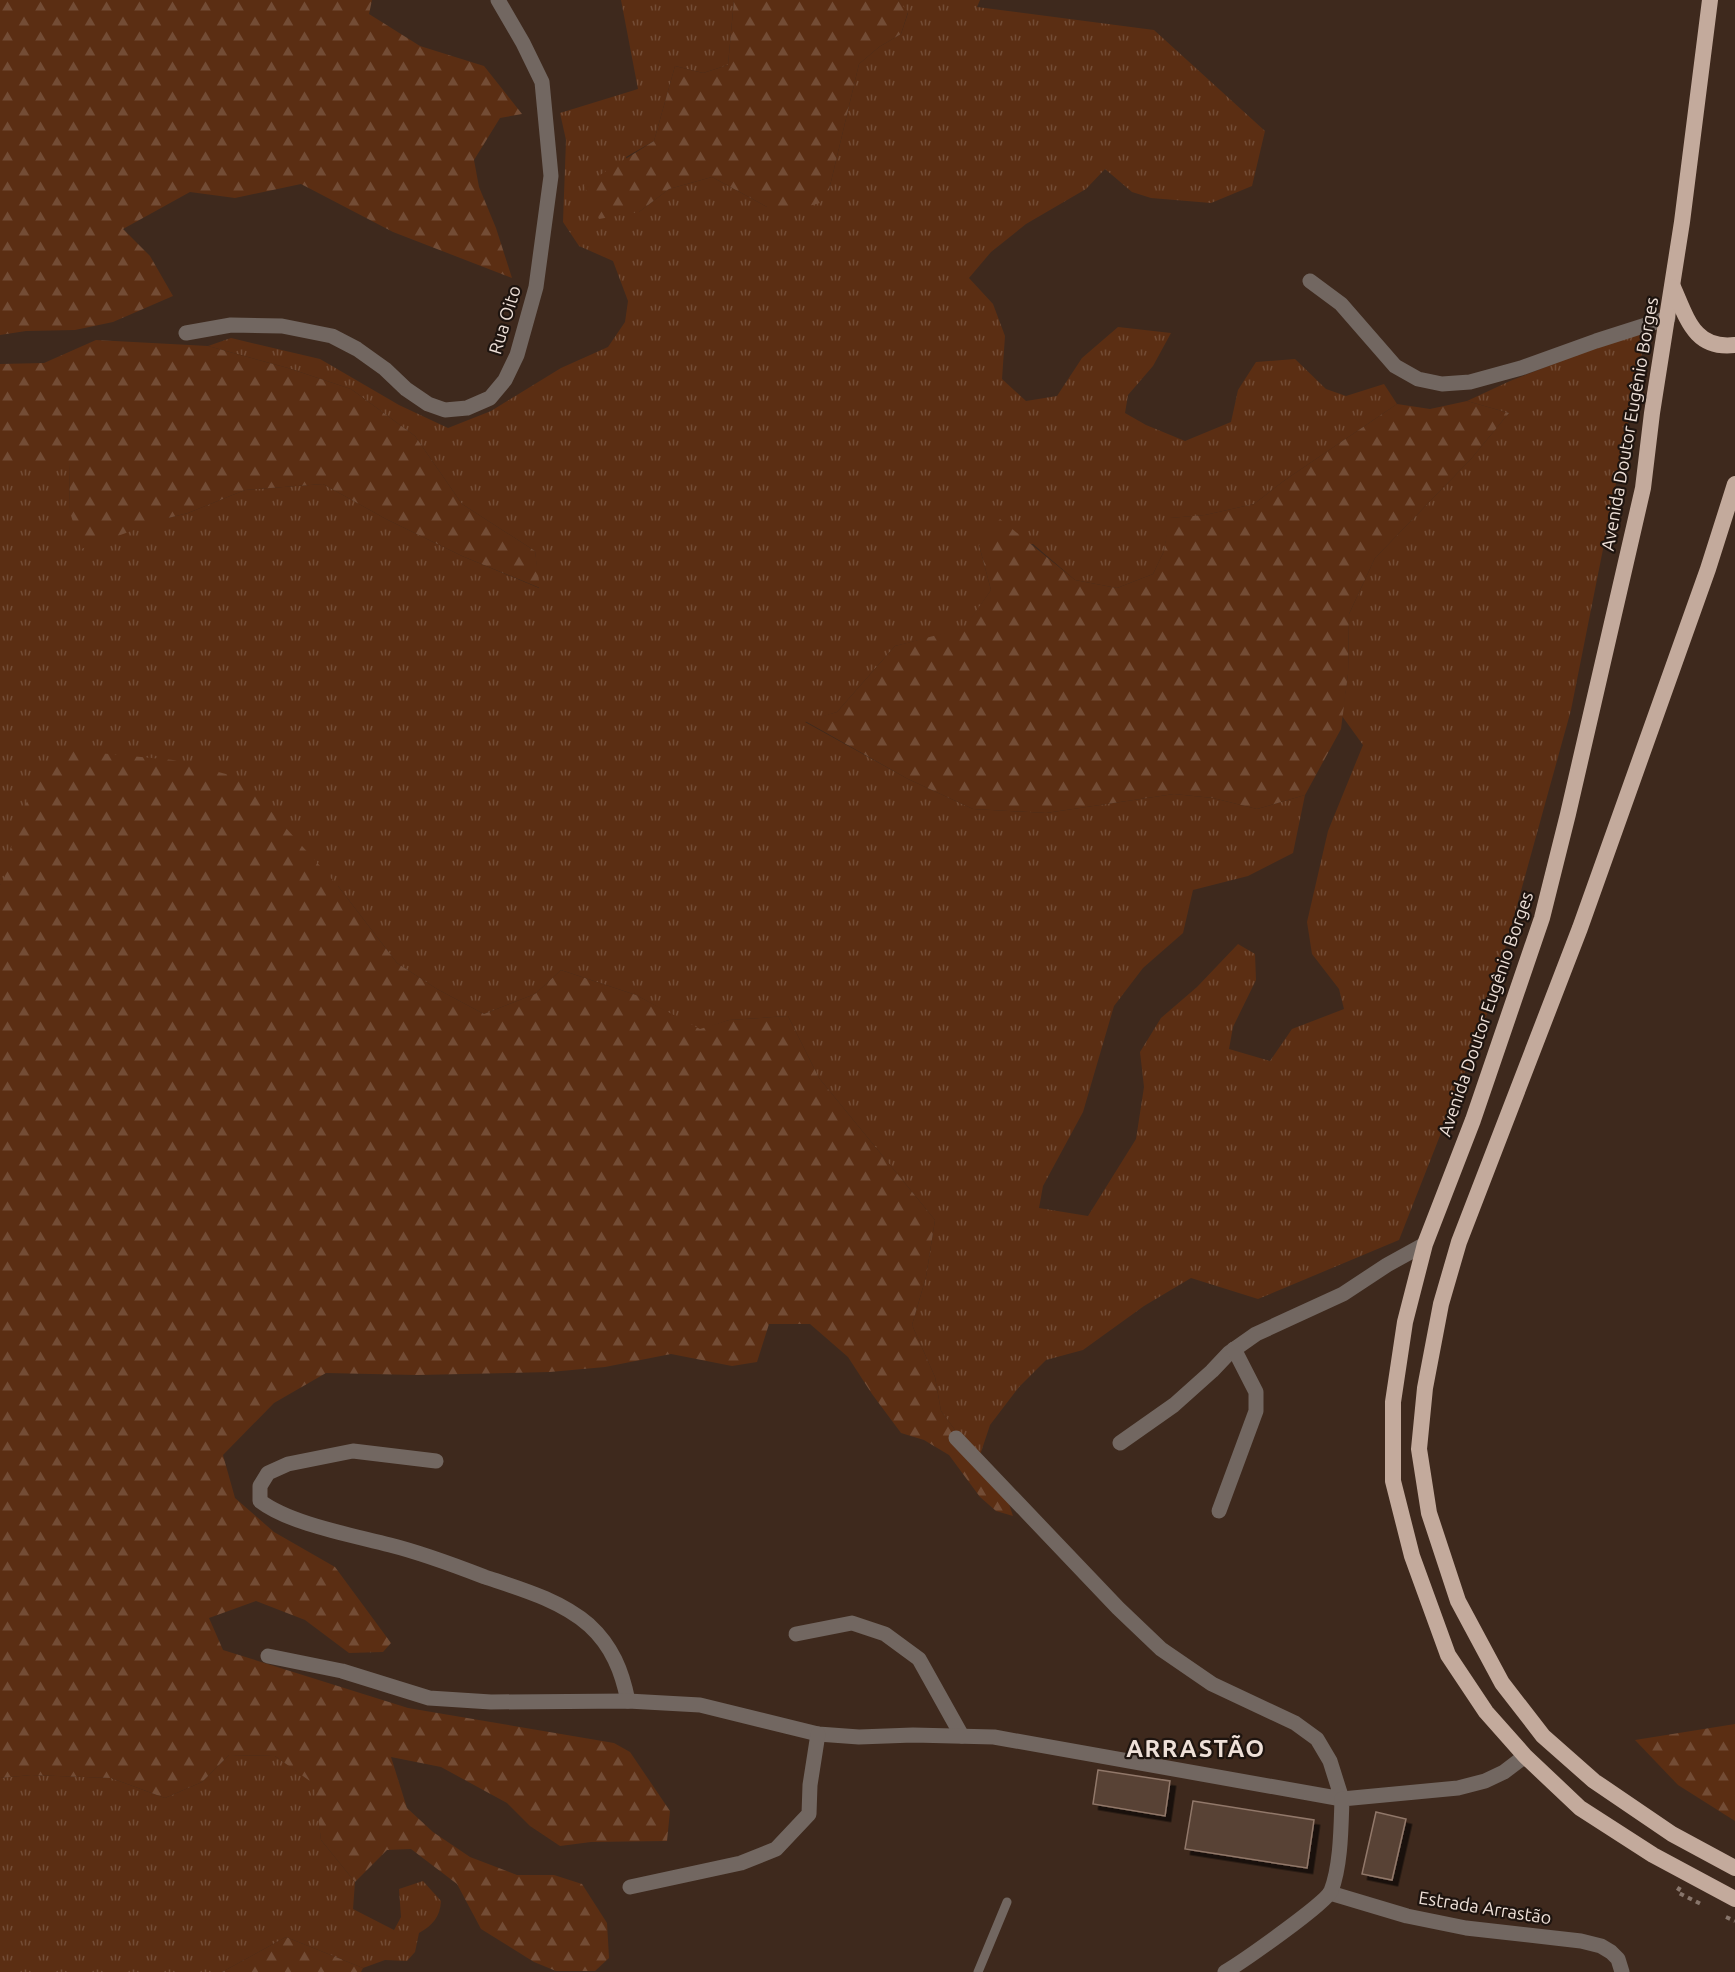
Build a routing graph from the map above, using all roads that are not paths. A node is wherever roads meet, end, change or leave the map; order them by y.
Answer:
1 (498, 0) edge
2 (1710, 0) edge
3 (1310, 281) dead end
4 (1673, 286) junction
5 (1668, 318) junction
6 (186, 333) dead end
7 (1735, 345) edge
8 (1735, 484) edge
9 (1425, 1244) junction
10 (1234, 1349) junction
11 (956, 1438) dead end
12 (1120, 1443) dead end
13 (436, 1461) dead end
14 (1219, 1511) dead end
15 (796, 1634) dead end
16 (268, 1656) dead end
17 (628, 1701) junction
18 (818, 1734) junction
19 (962, 1736) junction
20 (1525, 1756) junction
21 (1342, 1799) junction
22 (1735, 1868) edge
23 (630, 1887) dead end
24 (1330, 1893) junction
25 (1735, 1899) edge
26 (1007, 1902) dead end
27 (1228, 1971) edge
28 (978, 1972) edge
29 (1622, 1972) edge

1 - 6 street, Rua Oito
2 - 4 highway, Avenida Doutor Eugênio Borges
3 - 5 street
4 - 5 highway, Avenida Doutor Eugênio Borges
4 - 7 highway
5 - 9 highway, Avenida Doutor Eugênio Borges
8 - 22 highway
9 - 10 street
9 - 20 highway, Avenida Doutor Eugênio Borges
10 - 12 street
10 - 14 street
11 - 21 street
13 - 17 street
15 - 19 street
16 - 17 street
17 - 18 street
18 - 19 street
18 - 23 street
19 - 21 street
20 - 21 street
20 - 25 highway, Avenida Doutor Eugênio Borges
21 - 24 street
24 - 27 street
24 - 29 street, Estrada Arrastão
26 - 28 lane

